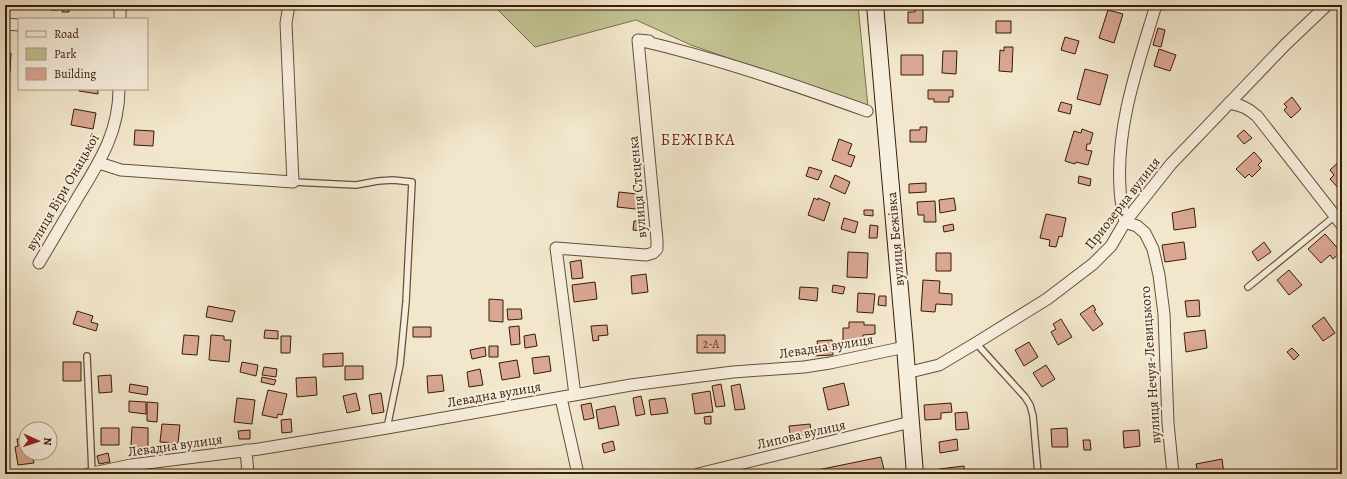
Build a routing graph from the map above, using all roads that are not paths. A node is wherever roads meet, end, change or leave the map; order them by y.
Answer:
1 (120, 5) edge
2 (289, 5) edge
3 (875, 5) edge
4 (1156, 5) edge
5 (1327, 5) edge
6 (120, 18) edge
7 (5, 24) edge
8 (18, 25) edge
9 (119, 90) edge
10 (1229, 103) junction
11 (867, 111) dead end
12 (99, 163) junction
13 (293, 182) junction
14 (1338, 213) edge
15 (1124, 222) junction
16 (1342, 225) edge
17 (39, 263) dead end
18 (1248, 287) dead end
19 (976, 343) junction
20 (905, 347) junction
21 (86, 356) dead end
22 (906, 373) junction
23 (575, 395) junction
24 (561, 398) junction
25 (911, 422) junction
26 (386, 428) junction
27 (246, 450) junction
28 (90, 474) edge
29 (248, 474) edge
30 (578, 474) edge
31 (698, 474) edge
32 (915, 474) edge
33 (1038, 474) edge
34 (1172, 474) edge

1 - 6 street
2 - 13 street
3 - 20 main road, вулиця Бежівка
4 - 15 street
5 - 10 street, Приозерна вулиця
7 - 8 street
9 - 12 street, вулиця Віри Онацької
10 - 14 street
10 - 15 street, Приозерна вулиця
11 - 23 street, вулиця Стеценка
12 - 13 street
12 - 17 street, вулиця Віри Онацької
13 - 26 lane
14 - 16 street
14 - 18 lane
15 - 19 street, Приозерна вулиця
15 - 34 street, вулиця Нечуя-Левицького
19 - 22 street, Приозерна вулиця
19 - 33 lane
20 - 22 main road, вулиця Бежівка
20 - 23 street, Левадна вулиця
21 - 28 lane
22 - 25 main road, вулиця Бежівка
23 - 24 street, Левадна вулиця
24 - 26 street, Левадна вулиця
24 - 30 street
25 - 31 street, Липова вулиця
25 - 32 main road, вулиця Бежівка
26 - 27 street, Левадна вулиця
27 - 28 street, Левадна вулиця
27 - 29 street

